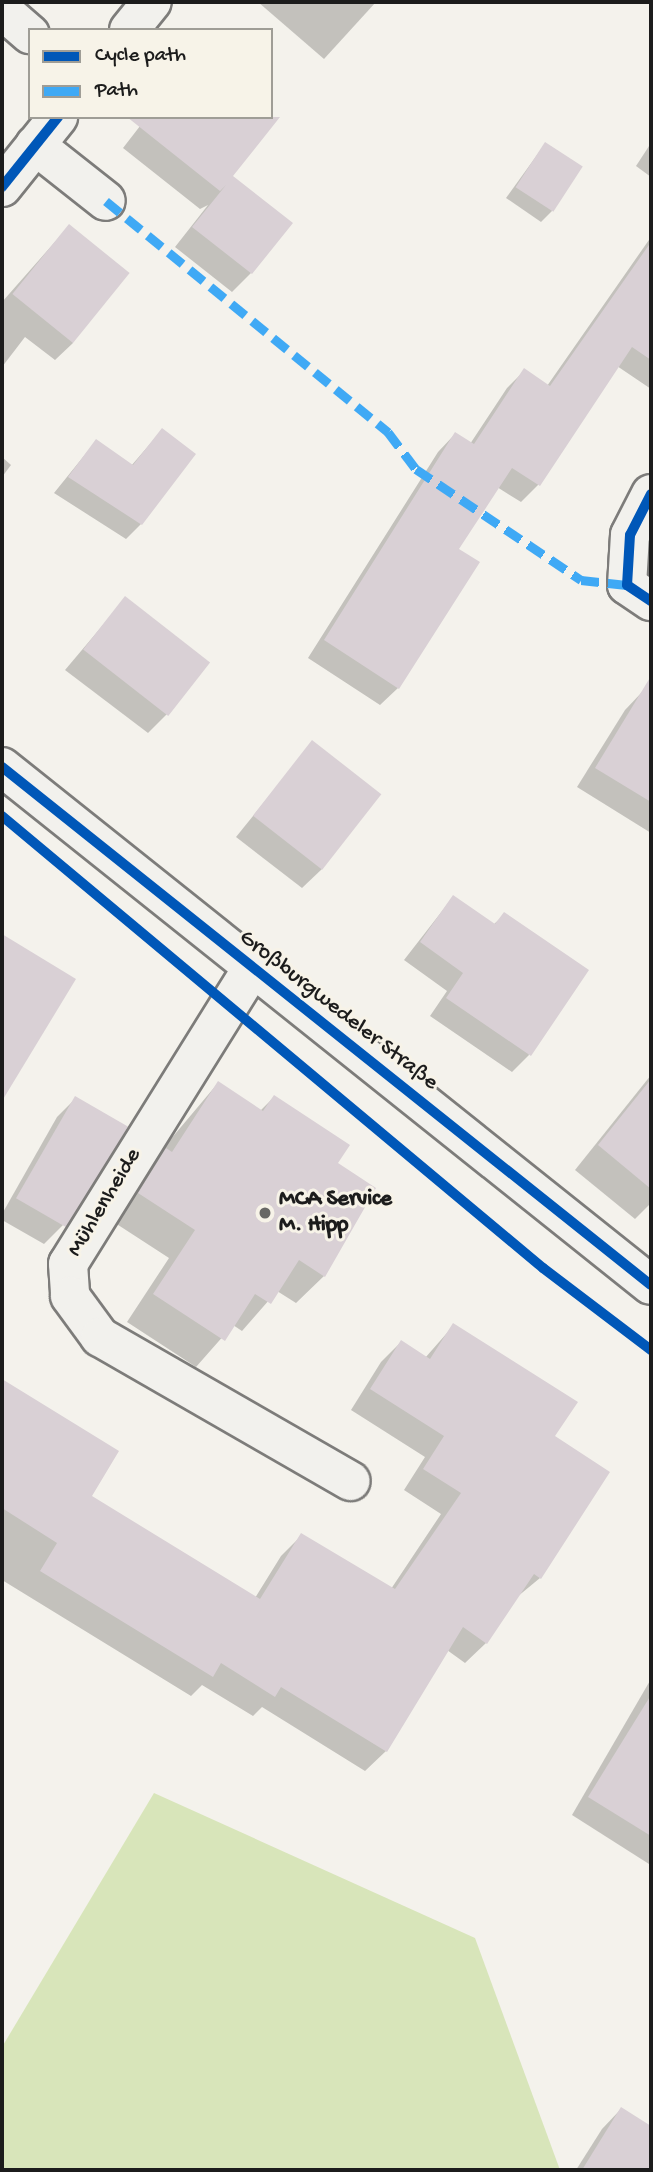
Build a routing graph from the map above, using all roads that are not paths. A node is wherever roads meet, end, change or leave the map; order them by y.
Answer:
1 (152, 2) edge
2 (2, 10) edge
3 (131, 28) edge
4 (28, 32) edge
5 (47, 131) edge
6 (2, 187) edge
7 (106, 201) dead end
8 (651, 494) edge
9 (651, 601) edge
10 (2, 767) edge
11 (251, 970) junction
12 (651, 1285) edge
13 (350, 1481) dead end

1 - 3 street
2 - 4 street
5 - 6 street
5 - 7 street
8 - 9 street
10 - 11 street, Großburgwedeler Straße
11 - 12 street, Großburgwedeler Straße
11 - 13 street, Mühlenheide

